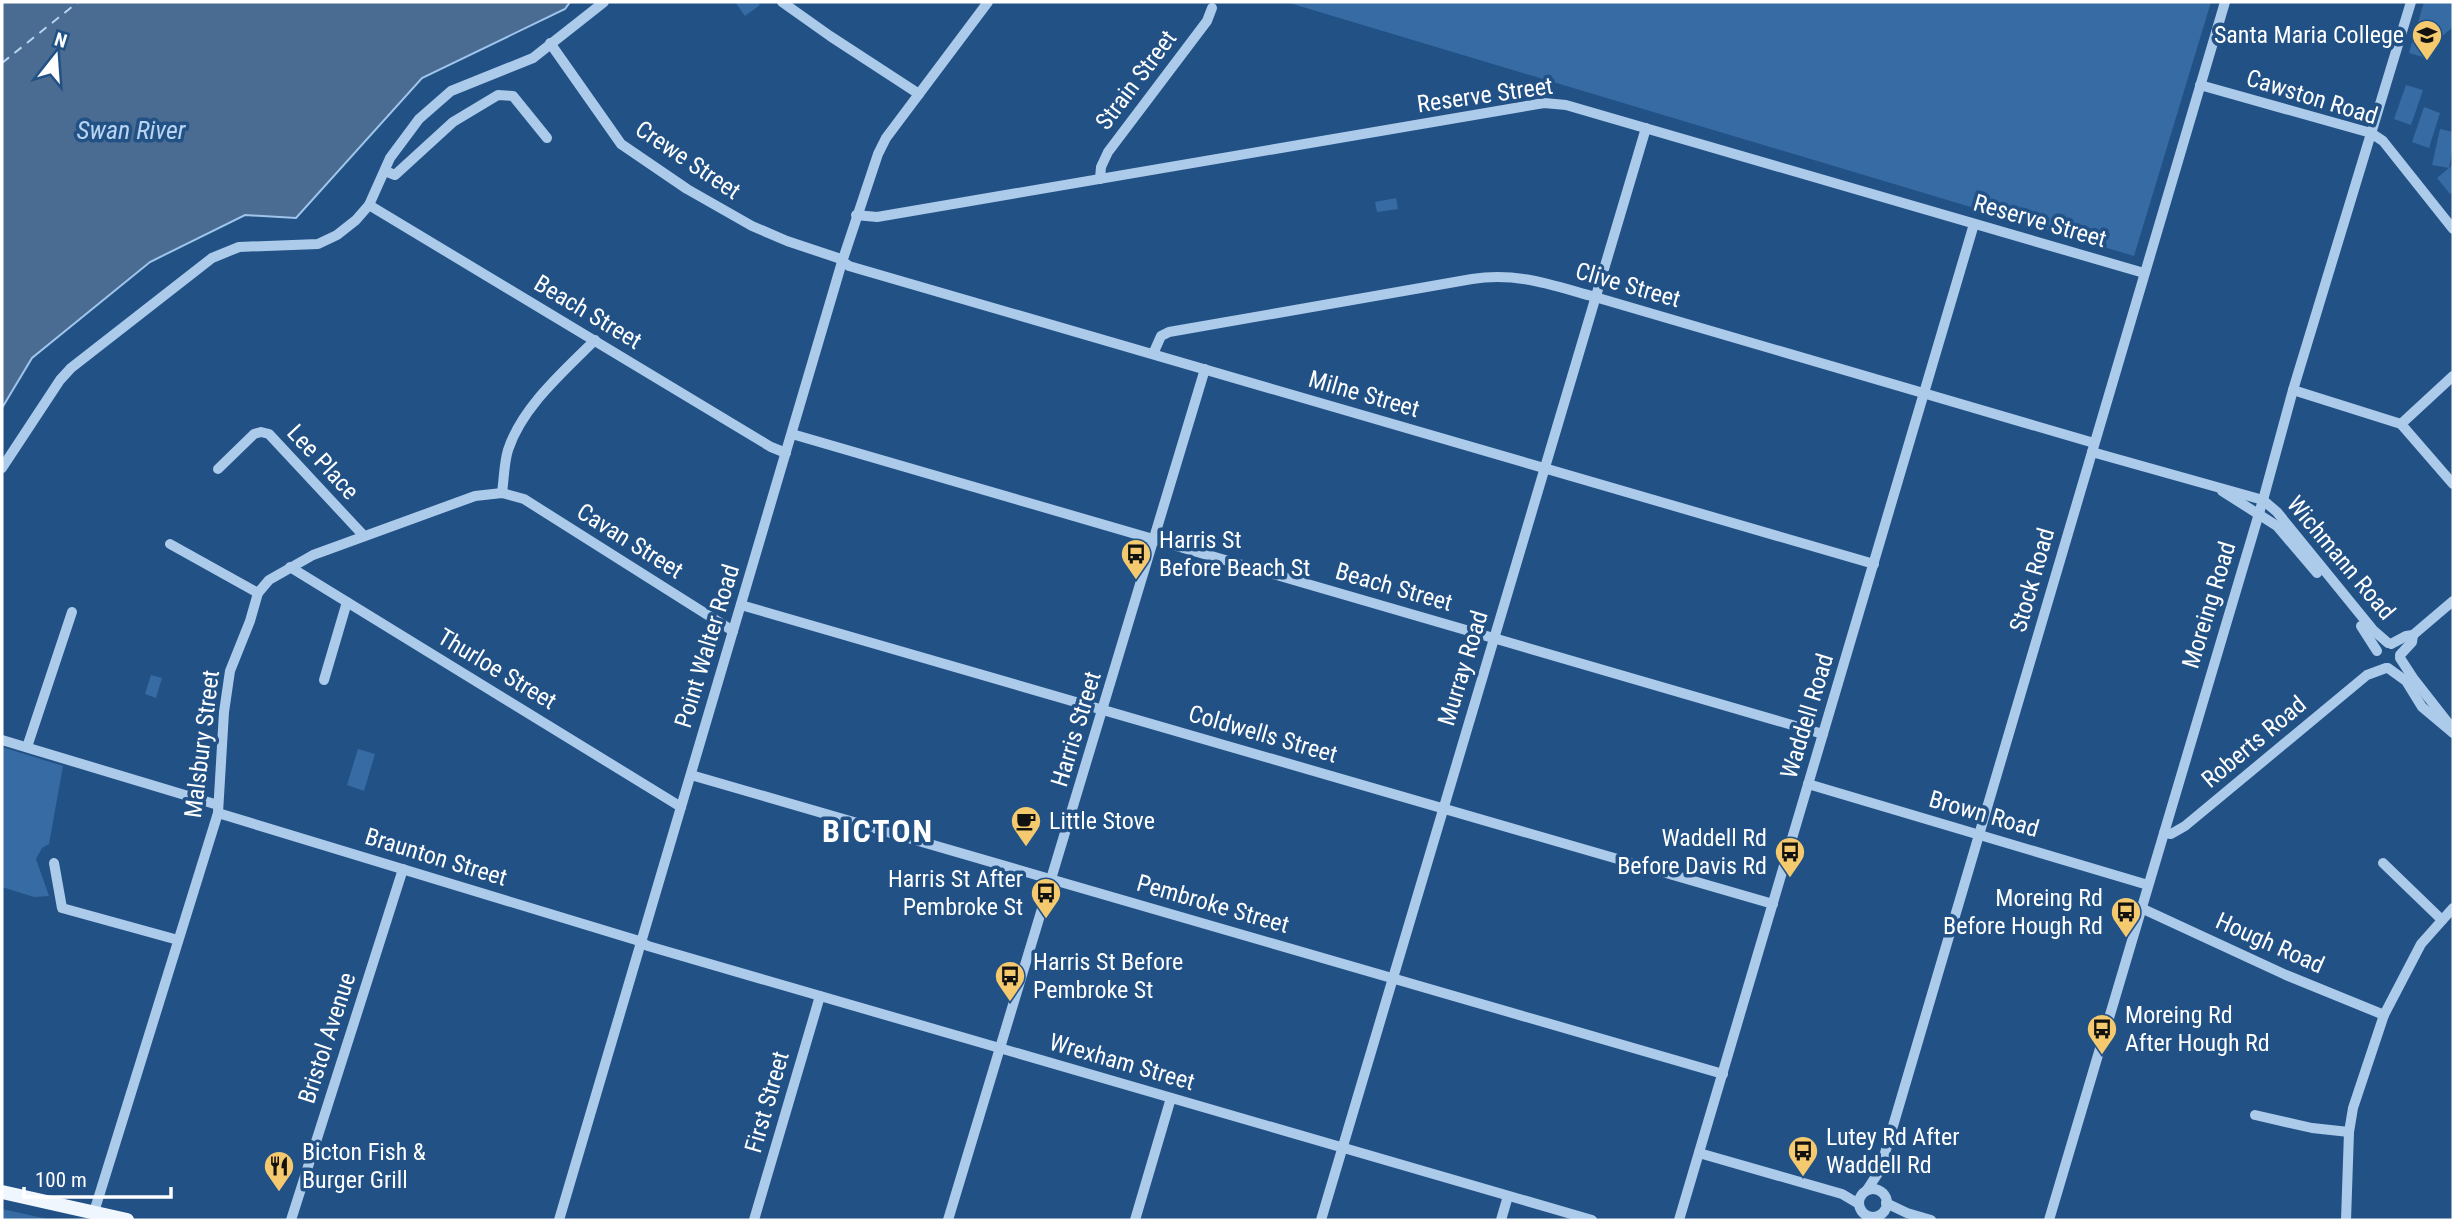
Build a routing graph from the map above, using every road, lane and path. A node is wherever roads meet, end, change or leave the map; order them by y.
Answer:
1 (604, 2) edge
2 (782, 2) edge
3 (988, 2) edge
4 (2225, 2) edge
5 (2411, 2) edge
6 (1212, 8) dead end
7 (550, 43) junction
8 (2200, 85) junction
9 (919, 94) junction
10 (1646, 128) junction
11 (2371, 134) junction
12 (547, 138) dead end
13 (385, 171) junction
14 (1100, 179) junction
15 (369, 205) junction
16 (856, 215) junction
17 (1974, 224) junction
18 (2453, 229) edge
19 (842, 262) junction
20 (2144, 273) junction
21 (1595, 297) junction
22 (595, 340) junction
23 (1153, 354) junction
24 (1205, 369) junction
25 (2453, 376) edge
26 (2293, 390) junction
27 (1924, 394) junction
28 (2401, 424) junction
29 (792, 434) junction
30 (2093, 447) junction
31 (786, 453) junction
32 (2, 468) edge
33 (218, 469) dead end
34 (1544, 469) junction
35 (2453, 484) edge
36 (2219, 489) junction
37 (502, 493) junction
38 (2263, 500) junction
39 (2258, 515) junction
40 (363, 536) junction
41 (1154, 540) junction
42 (170, 544) dead end
43 (1874, 564) junction
44 (290, 567) junction
45 (258, 593) junction
46 (2453, 601) edge
47 (347, 602) junction
48 (741, 605) junction
49 (72, 612) dead end
50 (733, 631) junction
51 (2413, 635) junction
52 (1494, 638) junction
53 (2390, 644) junction
54 (2376, 654) junction
55 (2400, 657) junction
56 (2387, 668) junction
57 (2367, 675) junction
58 (324, 680) dead end
59 (1103, 709) junction
60 (2453, 733) edge
61 (1824, 734) junction
62 (2, 740) edge
63 (27, 747) junction
64 (691, 775) junction
65 (1808, 785) junction
66 (681, 807) junction
67 (1444, 808) junction
68 (218, 809) junction
69 (2164, 833) junction
70 (1979, 834) junction
71 (54, 863) dead end
72 (2382, 863) dead end
73 (403, 869) junction
74 (1053, 879) junction
75 (2148, 885) junction
76 (1773, 904) junction
77 (2141, 908) junction
78 (2453, 908) edge
79 (2442, 920) junction
80 (178, 940) junction
81 (642, 943) junction
82 (1393, 978) junction
83 (820, 996) junction
84 (2384, 1014) junction
85 (1000, 1049) junction
86 (1723, 1074) junction
87 (1171, 1098) junction
88 (2255, 1115) dead end
89 (2349, 1132) junction
90 (1343, 1148) junction
91 (1699, 1153) junction
92 (1880, 1170) junction
93 (2, 1192) edge
94 (1508, 1196) junction
95 (1863, 1204) edge
96 (1880, 1209) edge
97 (93, 1212) junction
98 (127, 1220) edge
99 (291, 1220) edge
100 (559, 1220) edge
101 (754, 1220) edge
102 (948, 1220) edge
103 (1135, 1220) edge
104 (1321, 1220) edge
105 (1501, 1220) edge
106 (1592, 1220) edge
107 (1679, 1220) edge
108 (1931, 1220) edge
109 (2049, 1220) edge
110 (2346, 1220) edge

1 - 7 street
2 - 9 street
3 - 9 street, Point Walter Road
4 - 8 street, Stock Road
5 - 11 street, Moreing Road
6 - 14 street, Strain Street
7 - 13 street
7 - 19 street, Crewe Street
8 - 11 street, Cawston Road
8 - 20 street, Stock Road
9 - 16 street, Point Walter Road
10 - 14 street, Reserve Street
10 - 17 street, Reserve Street
10 - 21 street, Murray Road
11 - 18 street, Cawston Road
11 - 26 street, Moreing Road
12 - 13 street
13 - 15 street
14 - 16 street, Reserve Street
15 - 22 street, Beach Street
15 - 32 street
16 - 19 street, Point Walter Road
17 - 20 street, Reserve Street
17 - 27 street, Waddell Road
19 - 23 street, Milne Street
19 - 29 street, Point Walter Road
20 - 30 street, Stock Road
21 - 23 street, Clive Street
21 - 27 street, Clive Street
21 - 34 street, Murray Road
22 - 31 street, Beach Street
22 - 37 street
23 - 24 street, Milne Street
24 - 34 street, Milne Street
24 - 41 street, Harris Street
25 - 28 street
26 - 28 street
26 - 38 street, Moreing Road
27 - 30 street, Clive Street
27 - 43 street, Waddell Road
28 - 35 street
29 - 31 street, Point Walter Road
29 - 41 street, Beach Street
30 - 36 street, Clive Street
30 - 70 street, Stock Road
31 - 48 street, Point Walter Road
33 - 40 street, Lee Place
34 - 43 street, Milne Street
34 - 52 street, Murray Road
36 - 38 street, Clive Street
36 - 39 street, Clive Street
37 - 40 street
37 - 50 street, Cavan Street
38 - 39 street, Moreing Road
38 - 53 street, Wichmann Road
39 - 54 street, Wichmann Road
39 - 69 street, Moreing Road
40 - 44 street
41 - 52 street, Beach Street
41 - 59 street, Harris Street
42 - 45 street
43 - 61 street, Waddell Road
44 - 45 street
44 - 47 street, Thurloe Street
45 - 68 street, Malsbury Street
46 - 51 street
47 - 58 street
47 - 66 street, Thurloe Street
48 - 50 street, Point Walter Road
48 - 59 street, Coldwells Street
49 - 63 street
50 - 64 street, Point Walter Road
51 - 53 street
51 - 55 street
52 - 61 street, Beach Street
52 - 67 street, Murray Road
53 - 54 street
53 - 55 street
54 - 56 street
54 - 57 street, Roberts Road
55 - 56 street
55 - 60 street
56 - 57 street, Roberts Road
56 - 60 street
57 - 69 street, Roberts Road
59 - 67 street, Coldwells Street
59 - 74 street, Harris Street
61 - 65 street, Waddell Road
62 - 63 street, Braunton Street
63 - 68 street, Braunton Street
64 - 66 street, Point Walter Road
64 - 74 street, Pembroke Street
65 - 70 street, Brown Road
65 - 76 street, Waddell Road
66 - 81 street, Point Walter Road
67 - 76 street, Coldwells Street
67 - 82 street, Murray Road
68 - 73 street, Braunton Street
68 - 80 street, Malsbury Street
69 - 75 street, Moreing Road
70 - 75 street, Brown Road
70 - 92 street, Stock Road
71 - 80 street
72 - 79 street
73 - 81 street, Braunton Street
73 - 99 street, Bristol Avenue
74 - 82 street, Pembroke Street
74 - 85 street, Harris Street
75 - 77 street, Moreing Road
76 - 86 street, Waddell Road
77 - 84 street, Hough Road
77 - 109 street, Moreing Road
78 - 79 street
79 - 84 street
80 - 97 street, Malsbury Street
81 - 83 street, Wrexham Street
81 - 100 street, Point Walter Road
82 - 86 street, Pembroke Street
82 - 90 street, Murray Road
83 - 85 street, Wrexham Street
83 - 101 street, First Street
84 - 89 street
85 - 87 street, Wrexham Street
85 - 102 street, Harris Street
86 - 91 street, Waddell Road
87 - 90 street, Wrexham Street
87 - 103 street
88 - 89 street
89 - 110 street
90 - 94 street, Wrexham Street
90 - 104 street, Murray Road
91 - 95 street
91 - 107 street, Waddell Road
92 - 95 street, Stock Road
92 - 96 street, Stock Road
93 - 97 main road
94 - 105 street
94 - 106 street, Wrexham Street
95 - 96 street
95 - 96 street
96 - 108 street
97 - 98 main road

